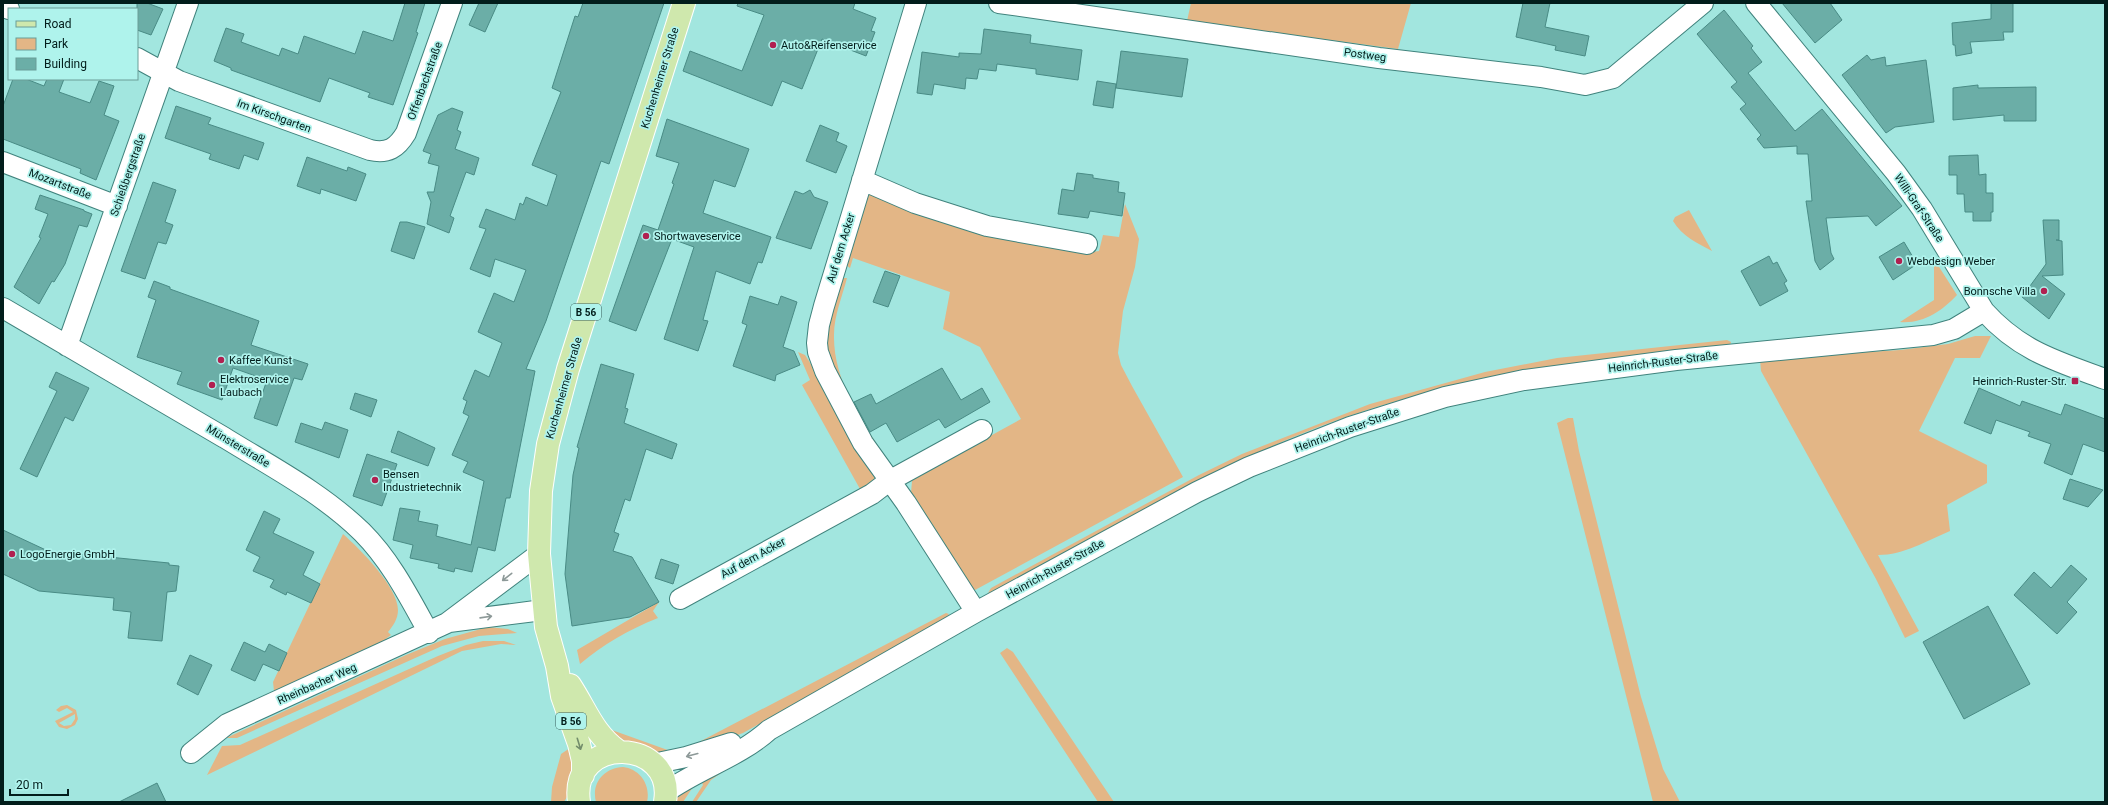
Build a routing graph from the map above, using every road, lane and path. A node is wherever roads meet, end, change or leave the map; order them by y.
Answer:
1 (188, 3) edge
2 (452, 3) edge
3 (684, 3) edge
4 (916, 3) edge
5 (999, 3) edge
6 (1703, 3) edge
7 (1756, 3) edge
8 (138, 58) edge
9 (164, 71) junction
10 (387, 151) joint
11 (3, 162) edge
12 (862, 180) junction
13 (117, 206) junction
14 (1087, 244) dead end
15 (3, 308) edge
16 (1984, 311) junction
17 (68, 346) junction
18 (2105, 379) edge
19 (982, 430) dead end
20 (890, 481) junction
21 (539, 554) junction
22 (680, 598) dead end
23 (543, 610) junction
24 (976, 612) junction
25 (448, 623) junction
26 (429, 633) junction
27 (557, 666) junction
28 (769, 730) junction
29 (618, 751) junction
30 (191, 753) dead end
31 (653, 764) junction
32 (583, 775) junction
33 (665, 797) edge
34 (578, 801) edge

1 - 9 street, Schießbergstraße
2 - 10 street, Offenbachstraße
3 - 21 main road, Kuchenheimer Straße / B 56
4 - 12 street, Auf dem Acker
5 - 6 street, Postweg
7 - 16 street, Willi-Graf-Straße
8 - 9 street, Im Kirschgarten
9 - 10 street, Im Kirschgarten
9 - 13 street, Schießbergstraße
11 - 13 street, Mozartstraße
12 - 14 street
12 - 20 street, Auf dem Acker
13 - 17 street, Schießbergstraße
15 - 17 street, Münsterstraße
16 - 18 street, Willi-Graf-Straße
16 - 24 street, Heinrich-Ruster-Straße
17 - 26 street, Münsterstraße
19 - 20 street, Auf dem Acker
20 - 22 street, Auf dem Acker
20 - 24 street, Auf dem Acker
21 - 23 main road, Kuchenheimer Straße / B 56
21 -> 25 street, Rheinbacher Weg
25 -> 23 street, Rheinbacher Weg
23 - 27 main road, Kuchenheimer Straße / B 56
24 - 28 street, Heinrich-Ruster-Straße
25 - 26 street, Rheinbacher Weg
26 - 30 street, Rheinbacher Weg
27 - 29 main road, Kuchenheimer Straße / B 56
27 -> 32 main road, Kuchenheimer Straße / B 56
28 -> 31 street, Heinrich-Ruster-Straße
28 - 33 street, Heinrich-Ruster-Straße
29 - 31 main road
29 - 32 main road
31 - 33 main road
32 - 34 main road

